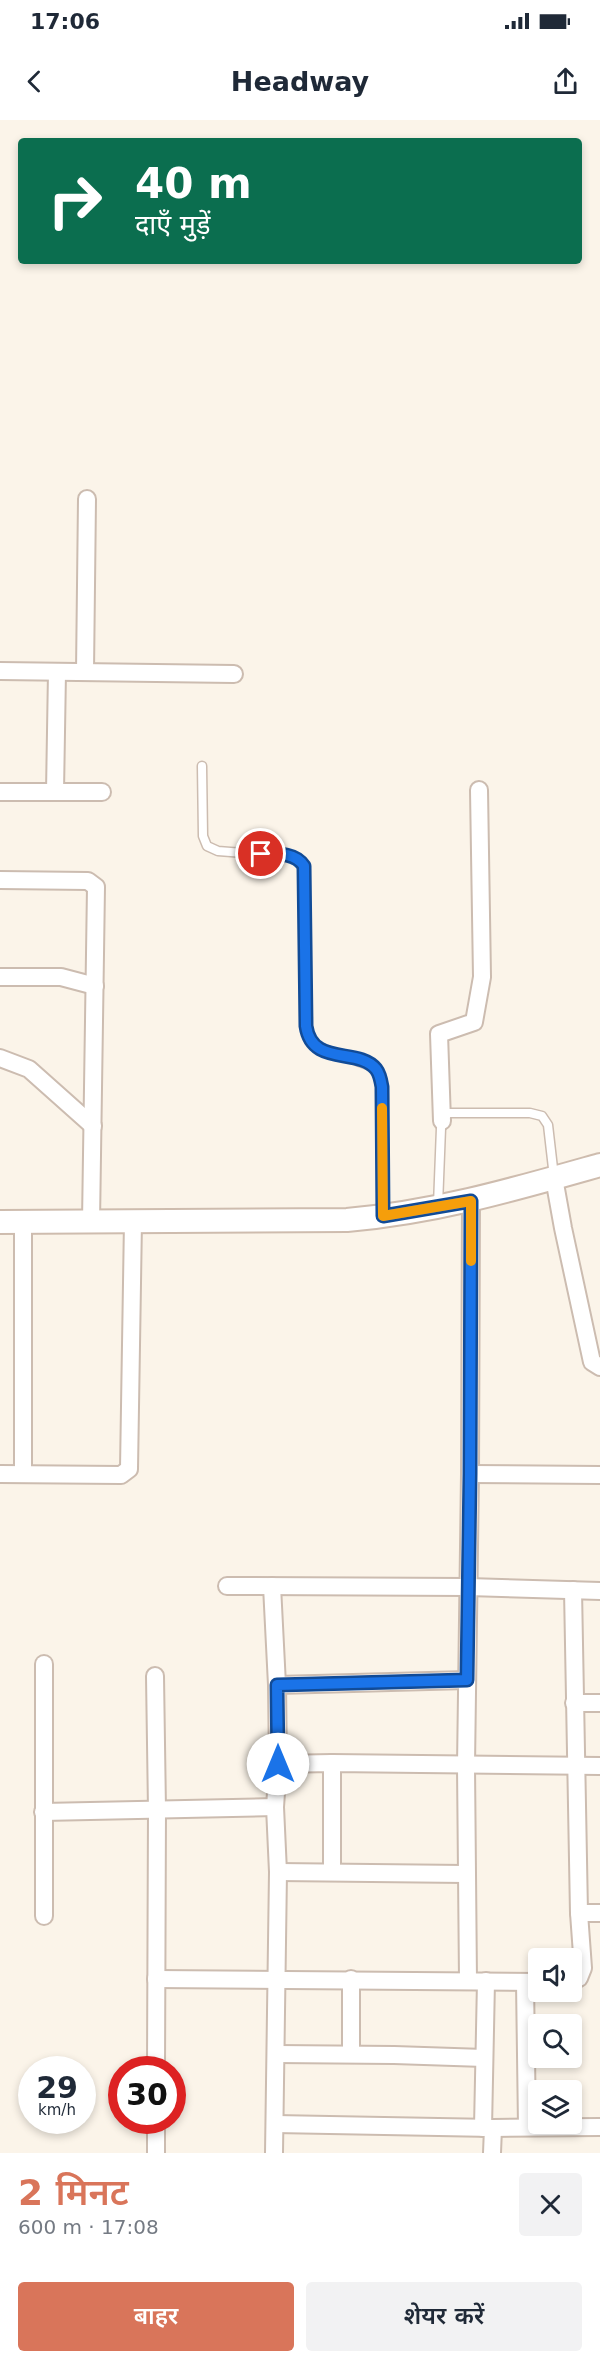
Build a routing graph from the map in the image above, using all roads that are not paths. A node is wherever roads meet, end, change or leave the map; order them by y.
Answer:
1 (87, 499) dead end
2 (0, 671) edge
3 (57, 672) junction
4 (85, 672) junction
5 (234, 674) dead end
6 (202, 766) dead end
7 (479, 790) dead end
8 (0, 792) edge
9 (55, 792) junction
10 (102, 792) dead end
11 (0, 880) edge
12 (0, 977) edge
13 (95, 986) junction
14 (0, 1058) edge
15 (442, 1121) junction
16 (93, 1126) junction
17 (600, 1165) edge
18 (554, 1178) junction
19 (471, 1201) junction
20 (438, 1208) junction
21 (383, 1216) junction
22 (133, 1221) junction
23 (0, 1222) edge
24 (23, 1222) junction
25 (91, 1222) junction
26 (600, 1367) edge
27 (0, 1474) edge
28 (23, 1474) junction
29 (470, 1474) junction
30 (600, 1475) edge
31 (227, 1586) dead end
32 (272, 1586) junction
33 (468, 1587) junction
34 (573, 1590) junction
35 (600, 1591) edge
36 (44, 1664) dead end
37 (155, 1676) dead end
38 (467, 1680) junction
39 (277, 1685) junction
40 (574, 1703) junction
41 (600, 1703) edge
42 (332, 1763) junction
43 (278, 1764) junction
44 (466, 1766) junction
45 (576, 1766) junction
46 (600, 1766) edge
47 (275, 1807) junction
48 (157, 1810) junction
49 (43, 1812) junction
50 (278, 1872) junction
51 (332, 1872) junction
52 (465, 1874) junction
53 (579, 1913) junction
54 (600, 1913) edge
55 (44, 1916) dead end
56 (582, 1948) edge
57 (582, 1954) edge
58 (582, 1970) edge
59 (156, 1979) junction
60 (351, 1979) junction
61 (468, 1980) junction
62 (277, 1981) junction
63 (486, 1981) junction
64 (528, 1982) edge
65 (531, 2002) edge
66 (276, 2054) junction
67 (351, 2054) junction
68 (156, 2056) edge
69 (484, 2058) junction
70 (275, 2124) junction
71 (527, 2127) junction
72 (600, 2127) edge
73 (488, 2128) junction
74 (156, 2134) edge
75 (156, 2153) edge
76 (274, 2153) edge
77 (492, 2153) edge

1 - 4 street
2 - 3 street
3 - 4 street
3 - 9 street
4 - 5 street
6 - 21 lane
7 - 15 street
8 - 9 street
9 - 10 street
11 - 13 street
12 - 13 street
13 - 16 street
14 - 16 street
15 - 18 lane
15 - 20 lane
16 - 25 street
17 - 18 street
18 - 19 street
18 - 26 street
19 - 20 street
19 - 29 street
20 - 21 street
21 - 22 street
22 - 25 street
22 - 28 street
23 - 24 street
24 - 25 street
24 - 28 street
27 - 28 street
29 - 30 street
29 - 33 street
31 - 32 street
32 - 33 street
32 - 39 street
33 - 34 street
33 - 38 street
34 - 35 street
34 - 40 street
36 - 49 street
37 - 48 street
38 - 39 street
38 - 44 street
39 - 43 street
40 - 41 street
40 - 45 street
42 - 43 street
42 - 44 street
42 - 51 street
43 - 47 street
44 - 45 street
44 - 52 street
45 - 46 street
45 - 53 street
47 - 48 street
47 - 50 street
48 - 49 street
48 - 59 street
49 - 55 street
50 - 51 street
50 - 62 street
51 - 52 street
52 - 61 street
53 - 54 street
53 - 56 street
57 - 58 street
59 - 62 street
59 - 68 street
60 - 61 street
60 - 62 street
60 - 67 street
61 - 63 street
62 - 66 street
63 - 64 street
63 - 69 street
65 - 71 street
66 - 67 street
66 - 70 street
67 - 69 street
69 - 73 street
70 - 73 street
70 - 76 street
71 - 72 street
71 - 73 street
73 - 77 street
74 - 75 street

